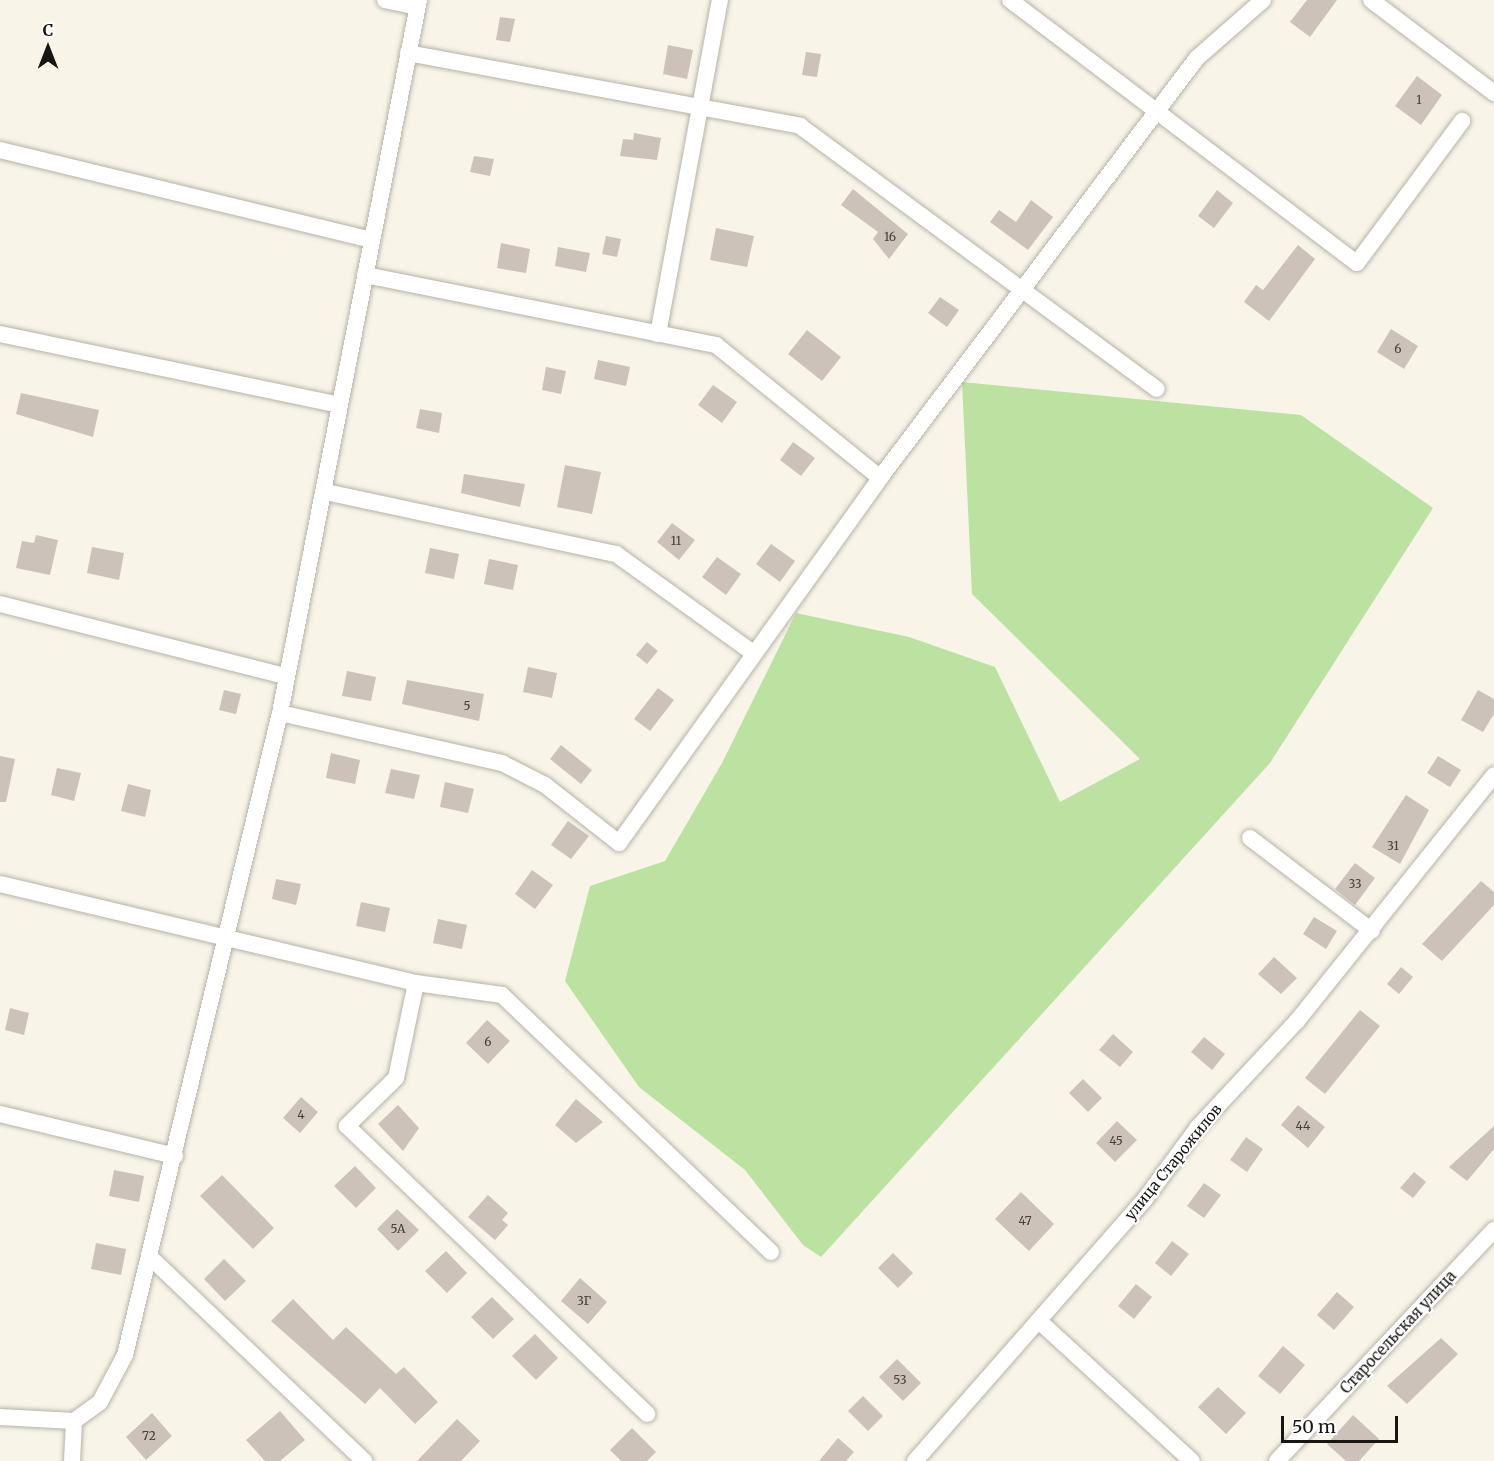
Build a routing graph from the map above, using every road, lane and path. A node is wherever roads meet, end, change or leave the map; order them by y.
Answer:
1 (385, 0) edge
2 (720, 0) edge
3 (1010, 0) edge
4 (1263, 0) edge
5 (1371, 0) edge
6 (418, 4) edge
7 (408, 53) junction
8 (1494, 93) edge
9 (702, 108) junction
10 (1157, 116) junction
11 (1462, 121) dead end
12 (0, 150) edge
13 (371, 240) junction
14 (364, 275) junction
15 (1022, 289) junction
16 (0, 334) edge
17 (658, 334) junction
18 (1157, 389) dead end
19 (339, 405) junction
20 (880, 478) junction
21 (326, 492) junction
22 (0, 604) edge
23 (752, 652) junction
24 (285, 676) junction
25 (280, 713) junction
26 (1494, 775) edge
27 (1250, 838) dead end
28 (0, 884) edge
29 (1372, 931) junction
30 (225, 934) junction
31 (416, 983) junction
32 (0, 1114) edge
33 (175, 1156) junction
34 (1494, 1230) edge
35 (771, 1252) dead end
36 (150, 1257) junction
37 (1039, 1321) junction
38 (647, 1414) dead end
39 (0, 1417) edge
40 (74, 1421) junction
41 (72, 1461) edge
42 (364, 1461) edge
43 (915, 1461) edge
44 (1192, 1461) edge
45 (1277, 1461) edge

1 - 6 street
2 - 9 street
3 - 10 street
4 - 10 street
5 - 8 street
6 - 7 street
7 - 9 street
7 - 13 street
9 - 15 street
9 - 17 street
10 - 11 street
10 - 15 street
12 - 13 street
13 - 14 street
14 - 17 street
14 - 19 street
15 - 18 street
15 - 20 street
16 - 19 street
17 - 20 street
19 - 21 street
20 - 23 street
21 - 23 street
21 - 24 street
22 - 24 street
23 - 25 street
24 - 25 street
25 - 30 street
26 - 29 street, улица Старожилов
27 - 29 street
28 - 30 street
29 - 37 street, улица Старожилов
30 - 31 street
30 - 33 street
31 - 35 street
31 - 38 street
32 - 33 street
33 - 36 street
34 - 45 street, Старосельская улица
36 - 40 street
36 - 42 street
37 - 43 street, улица Старожилов
37 - 44 street
39 - 40 street
40 - 41 street

